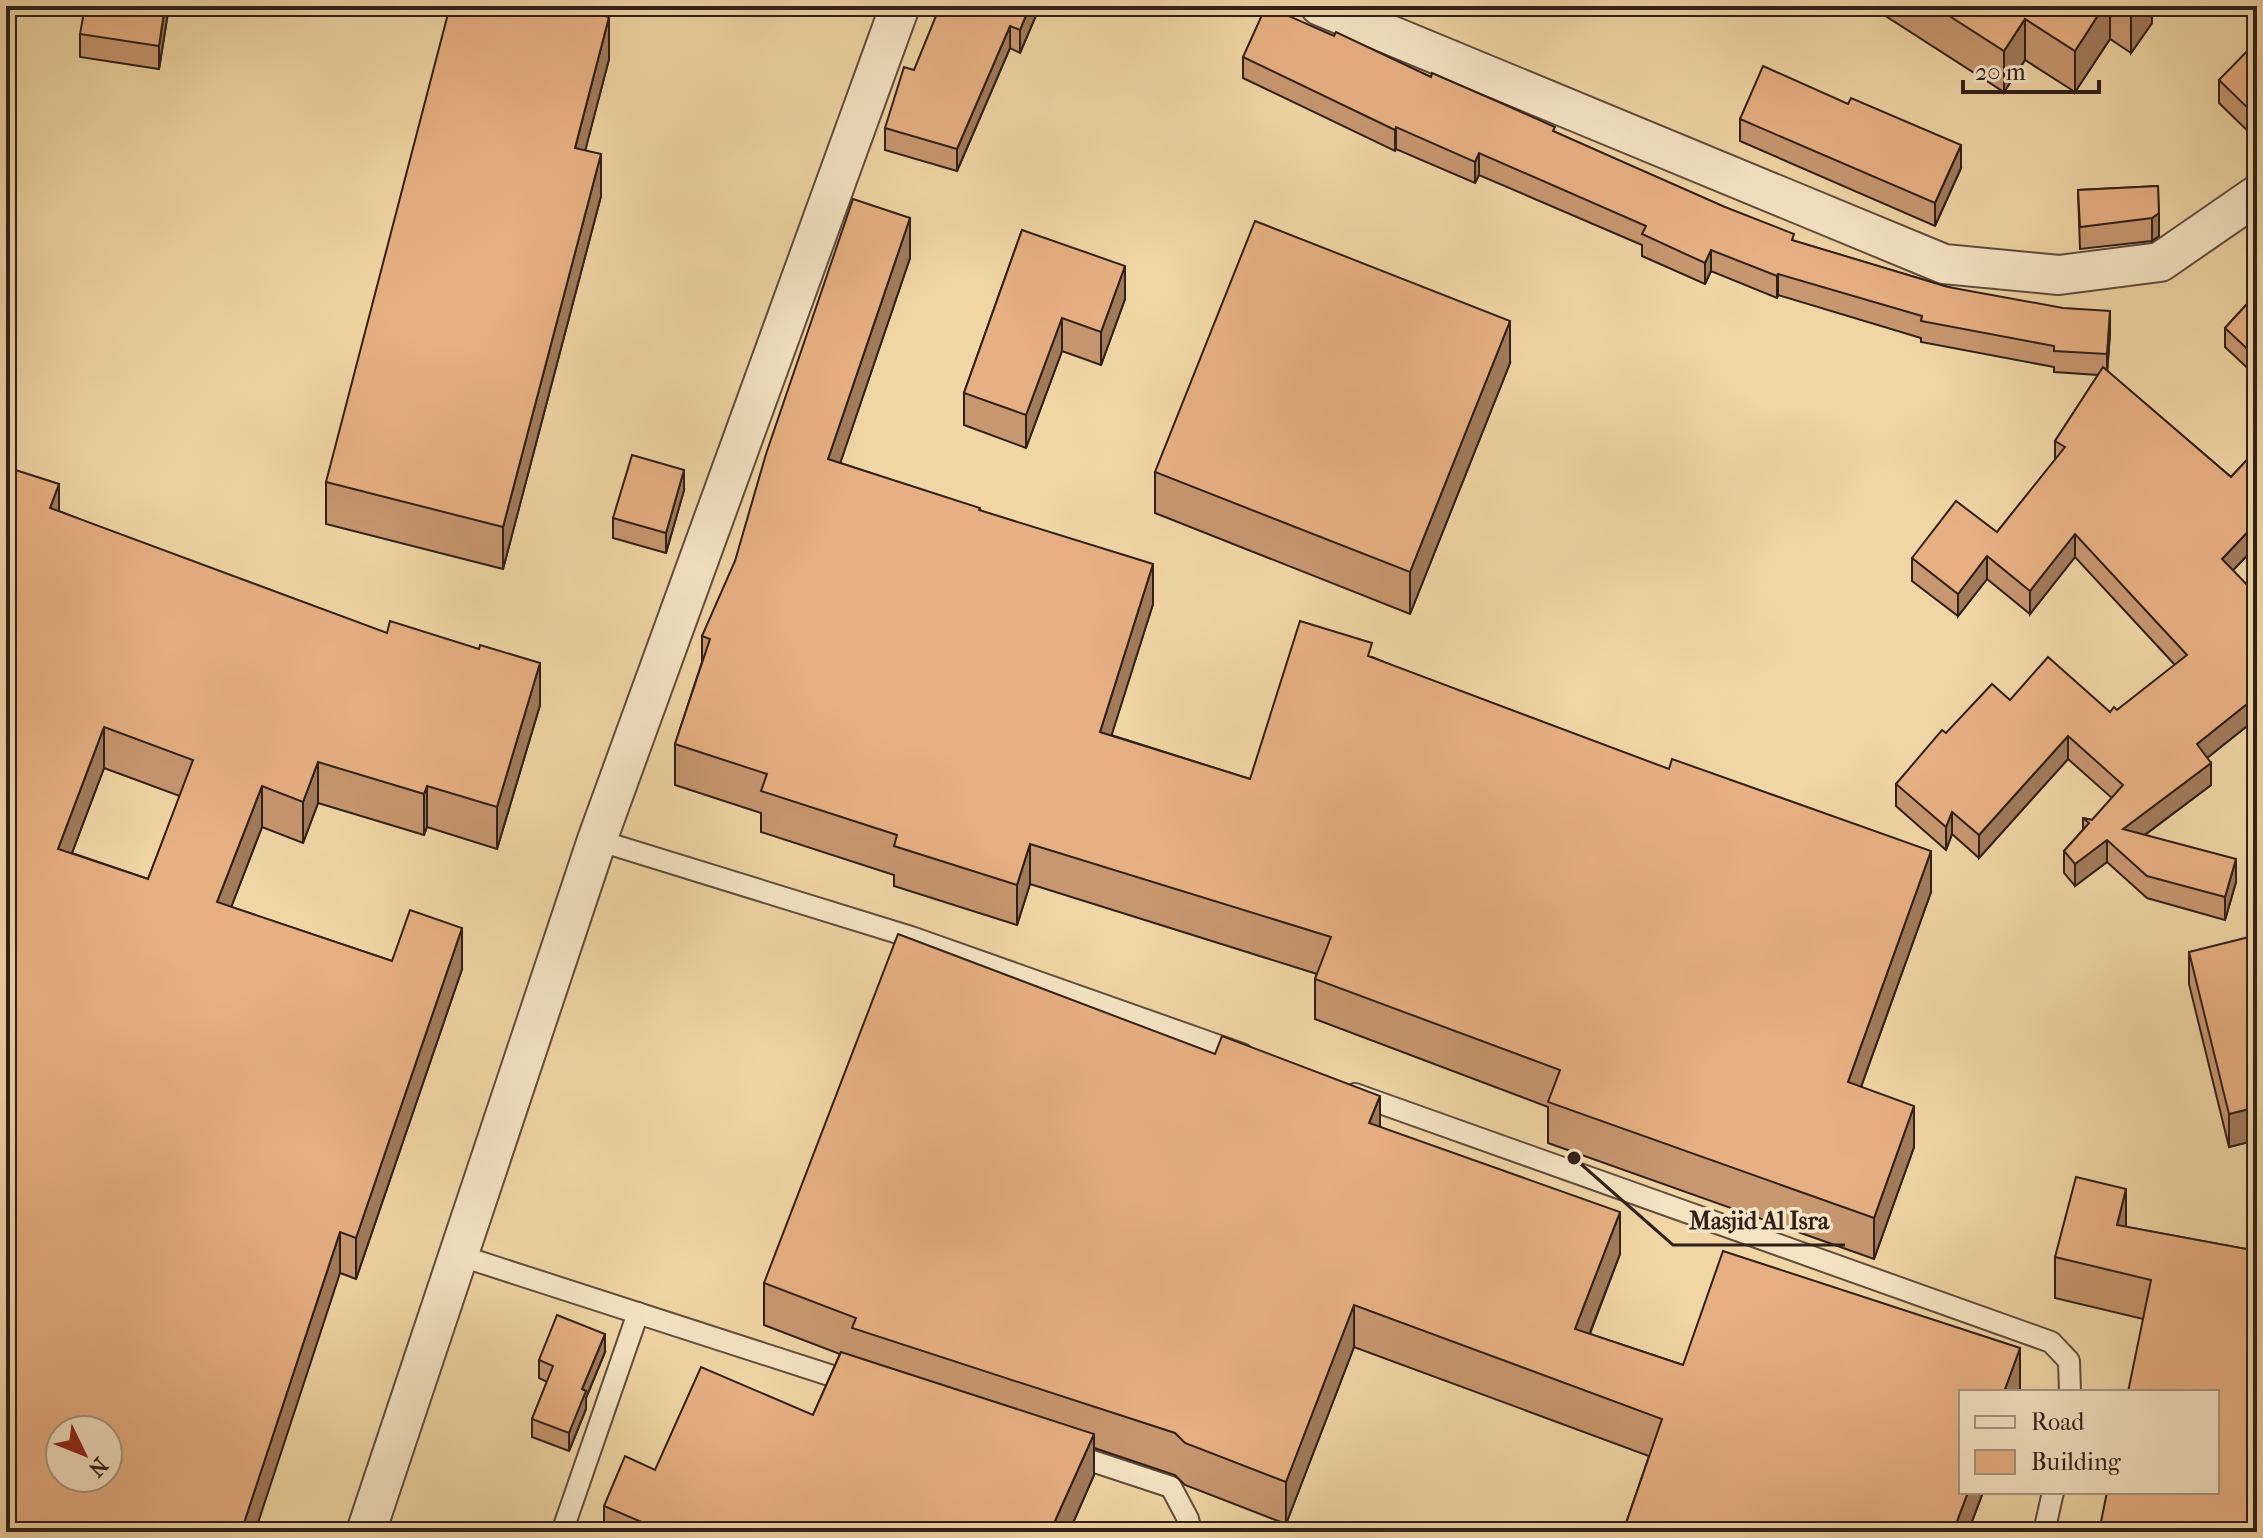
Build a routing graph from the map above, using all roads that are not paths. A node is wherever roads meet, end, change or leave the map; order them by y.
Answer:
1 (900, 6) edge
2 (1320, 6) edge
3 (2257, 195) edge
4 (597, 840) junction
5 (1254, 1058) edge
6 (1343, 1089) edge
7 (458, 1255) junction
8 (638, 1313) junction
9 (875, 1390) edge
10 (2070, 1390) edge
11 (1052, 1448) edge
12 (2053, 1494) edge
13 (366, 1532) edge
14 (562, 1532) edge
15 (1191, 1532) edge
16 (2044, 1532) edge

1 - 4 street
2 - 3 street
4 - 5 lane
4 - 7 street
6 - 10 lane
7 - 8 lane
7 - 13 street
8 - 9 lane
8 - 14 lane
11 - 15 lane
12 - 16 lane

